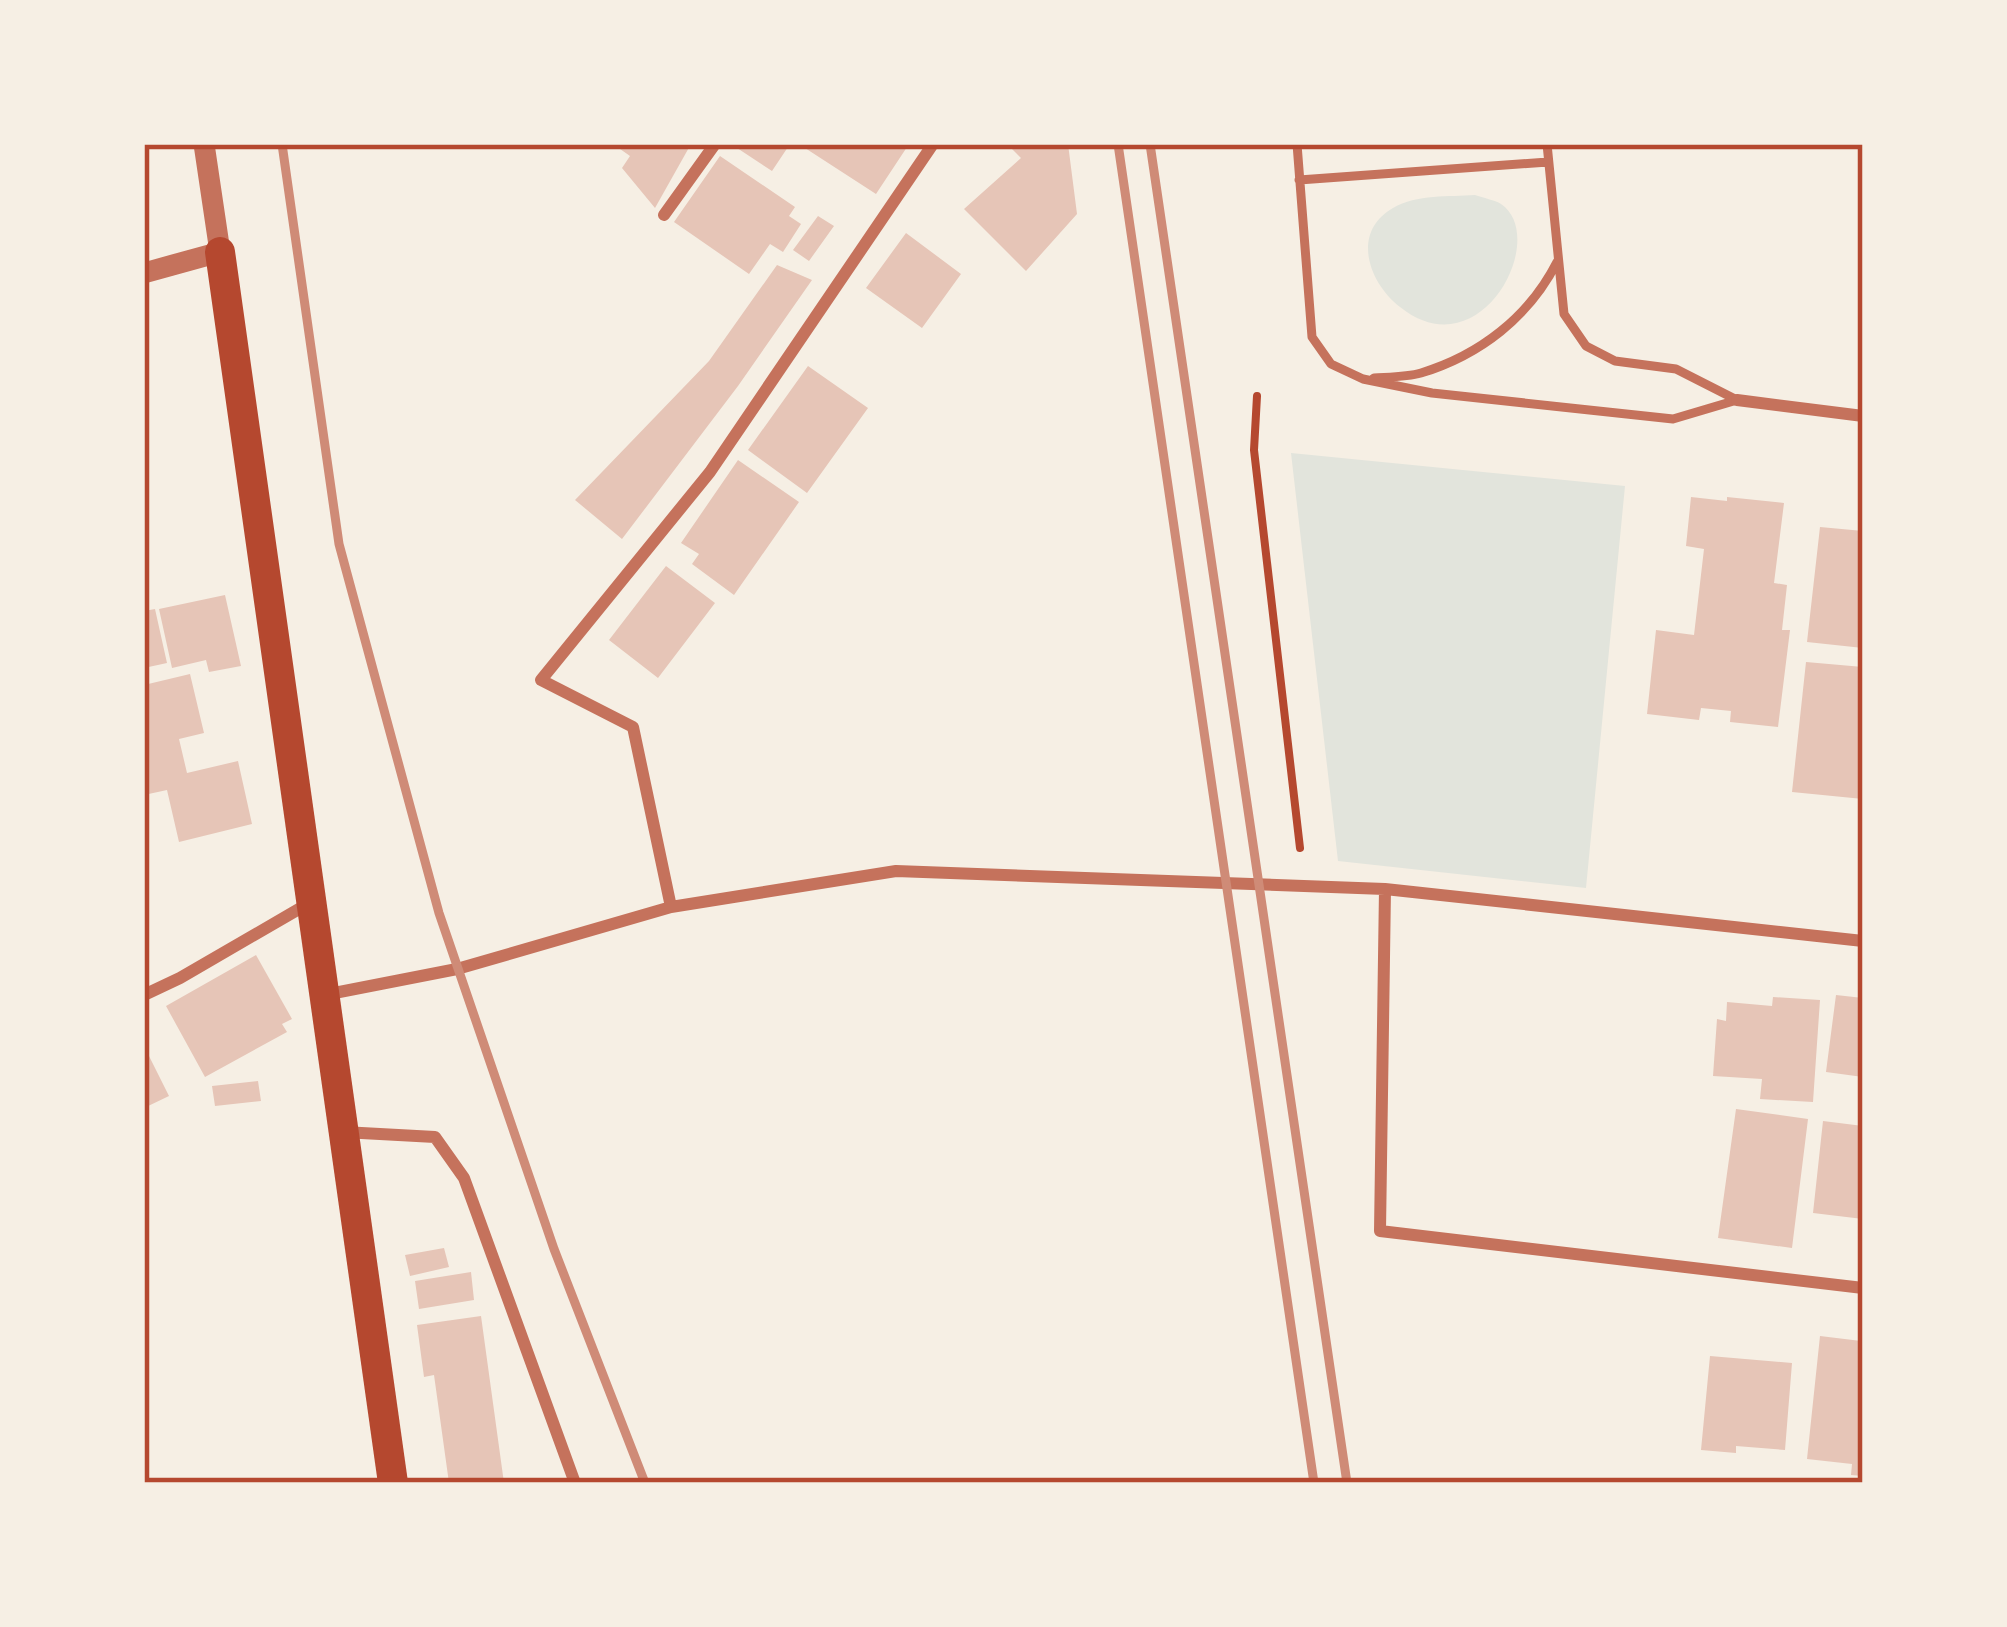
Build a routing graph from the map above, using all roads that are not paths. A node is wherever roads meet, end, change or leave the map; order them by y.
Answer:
1 (204, 144) edge
2 (715, 144) edge
3 (933, 144) edge
4 (1298, 144) edge
5 (1547, 144) edge
6 (1549, 162) junction
7 (1299, 180) junction
8 (664, 215) dead end
9 (220, 252) junction
10 (1557, 262) junction
11 (144, 273) edge
12 (1363, 379) junction
13 (1737, 400) junction
14 (1863, 416) edge
15 (1385, 889) junction
16 (311, 902) junction
17 (671, 907) junction
18 (1863, 941) edge
19 (144, 995) edge
20 (324, 995) junction
21 (344, 1132) junction
22 (1863, 1288) edge
23 (393, 1483) edge
24 (575, 1483) edge

1 - 9 street
2 - 8 street
3 - 17 street
4 - 7 lane
5 - 6 lane
6 - 7 lane
6 - 10 lane
7 - 12 lane
9 - 11 street
9 - 16 main road
10 - 12 lane
10 - 13 lane
12 - 13 lane
13 - 14 street
15 - 17 street
15 - 18 street
15 - 22 street
16 - 19 street
16 - 20 main road
17 - 20 street
20 - 21 main road
21 - 23 main road
21 - 24 street

